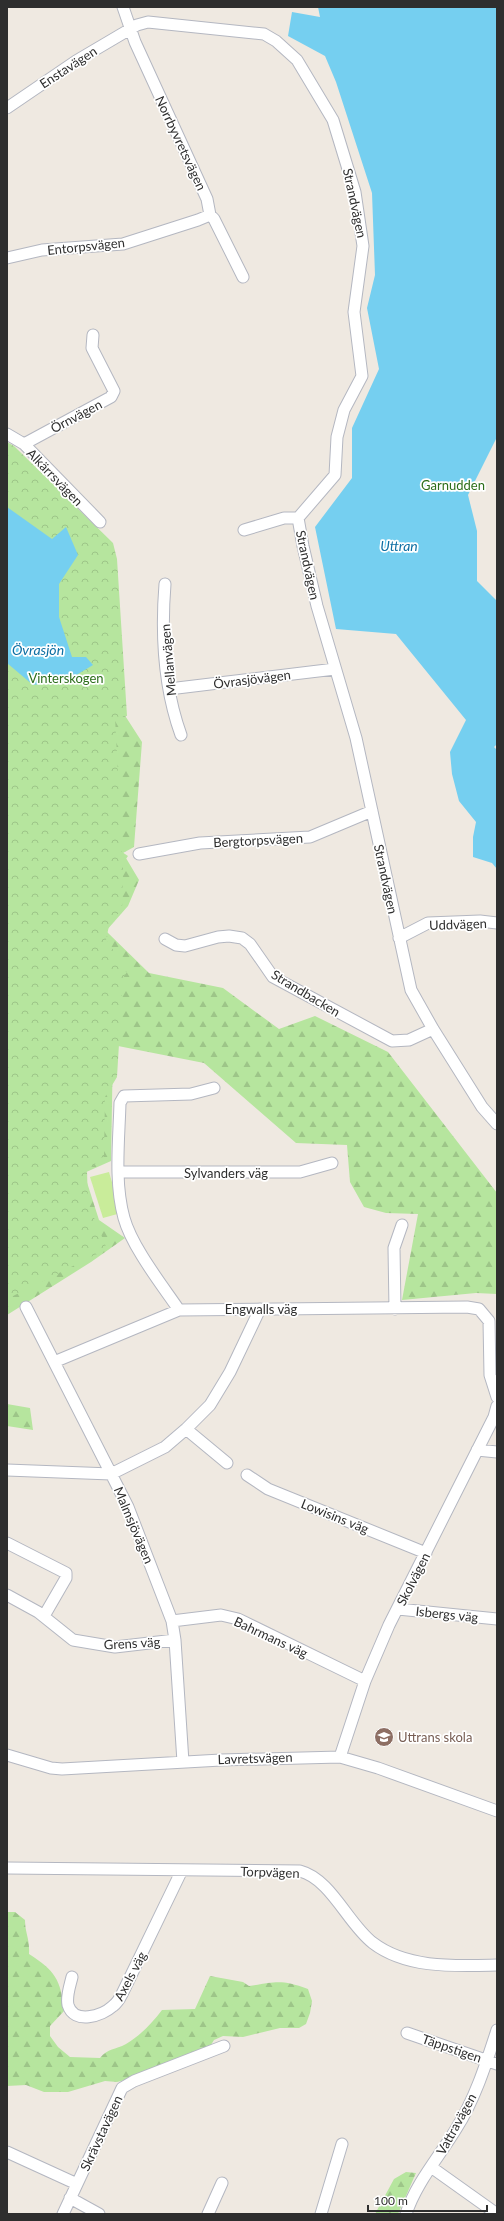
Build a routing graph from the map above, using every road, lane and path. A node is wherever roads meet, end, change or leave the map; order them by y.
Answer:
1 (123, 7) edge
2 (131, 29) junction
3 (7, 108) edge
4 (210, 215) junction
5 (7, 258) edge
6 (243, 276) dead end
7 (92, 335) dead end
8 (7, 434) edge
9 (24, 444) junction
10 (298, 518) junction
11 (100, 522) dead end
12 (244, 530) dead end
13 (165, 584) dead end
14 (336, 669) junction
15 (169, 689) junction
16 (182, 735) dead end
17 (372, 811) junction
18 (139, 854) dead end
19 (497, 923) edge
20 (399, 938) junction
21 (166, 939) dead end
22 (432, 1029) junction
23 (214, 1088) dead end
24 (497, 1124) edge
25 (332, 1163) dead end
26 (119, 1172) junction
27 (402, 1225) dead end
28 (26, 1307) dead end
29 (260, 1309) junction
30 (395, 1309) junction
31 (179, 1310) junction
32 (54, 1362) junction
33 (497, 1397) edge
34 (497, 1406) edge
35 (186, 1430) junction
36 (477, 1450) junction
37 (497, 1452) edge
38 (227, 1463) dead end
39 (7, 1470) edge
40 (111, 1474) junction
41 (246, 1476) dead end
42 (7, 1543) edge
43 (426, 1554) junction
44 (7, 1595) edge
45 (398, 1609) junction
46 (44, 1616) junction
47 (497, 1619) edge
48 (172, 1621) junction
49 (175, 1640) junction
50 (365, 1681) junction
51 (7, 1755) edge
52 (340, 1757) junction
53 (182, 1762) junction
54 (497, 1811) edge
55 (7, 1868) edge
56 (182, 1870) junction
57 (497, 1965) edge
58 (72, 1977) dead end
59 (497, 2030) edge
60 (408, 2033) dead end
61 (224, 2046) dead end
62 (492, 2062) edge
63 (342, 2144) dead end
64 (7, 2152) edge
65 (431, 2167) junction
66 (222, 2183) dead end
67 (77, 2184) junction
68 (70, 2198) junction
69 (63, 2214) edge
70 (99, 2214) edge
71 (208, 2214) edge
72 (321, 2214) edge
73 (406, 2214) edge
74 (497, 2214) edge

1 - 2 street, Norrbyvretsvägen
2 - 3 street, Enstavägen
2 - 4 street, Norrbyvretsvägen
2 - 10 street, Strandvägen
4 - 5 street, Entorpsvägen
4 - 6 street, Norrbyvretsvägen
7 - 9 street, Örnvägen
8 - 9 street, Alkärrsvägen
9 - 11 street, Alkärrsvägen
10 - 12 street
10 - 14 street, Strandvägen
13 - 15 street, Mellanvägen
14 - 15 street, Övrasjövägen
14 - 17 street, Strandvägen
15 - 16 street, Mellanvägen
17 - 18 street, Bergtorpsvägen
17 - 20 street, Strandvägen
19 - 20 street, Uddvägen
20 - 22 street, Strandvägen
21 - 22 street, Strandbacken
22 - 24 street, Strandvägen
23 - 26 street
25 - 26 street, Sylvanders väg
26 - 31 street
27 - 30 street
28 - 32 street, Malmsjövägen
29 - 30 street, Engwalls väg
29 - 31 street, Engwalls väg
29 - 35 street
30 - 33 street, Engwalls väg
31 - 32 street, Engwalls väg
32 - 40 street, Malmsjövägen
34 - 36 street, Skolvägen
35 - 38 street
35 - 40 street
36 - 37 street
36 - 43 street, Skolvägen
39 - 40 street
40 - 48 street, Malmsjövägen
41 - 43 street, Lowisins väg
42 - 46 street
43 - 45 street, Skolvägen
44 - 46 street, Grens väg
45 - 47 street, Isbergs väg
45 - 50 street, Skolvägen
46 - 49 street, Grens väg
48 - 49 street, Malmsjövägen
48 - 50 street, Bahrmans väg
49 - 53 street, Malmsjövägen
50 - 52 street, Skolvägen
51 - 53 street, Lavretsvägen
52 - 53 street, Lavretsvägen
52 - 54 street, Lavretsvägen
55 - 56 street, Torpvägen
56 - 57 street, Torpvägen
56 - 58 street, Axels väg
59 - 62 street, Vattravägen
60 - 62 street, Täppstigen
61 - 67 street, Skrävstavägen
62 - 65 street, Vattravägen
63 - 72 street
64 - 67 street
65 - 73 street, Vattravägen
65 - 74 street
66 - 71 street
67 - 68 street, Skrävstavägen
68 - 69 street, Skrävstavägen
68 - 70 street

